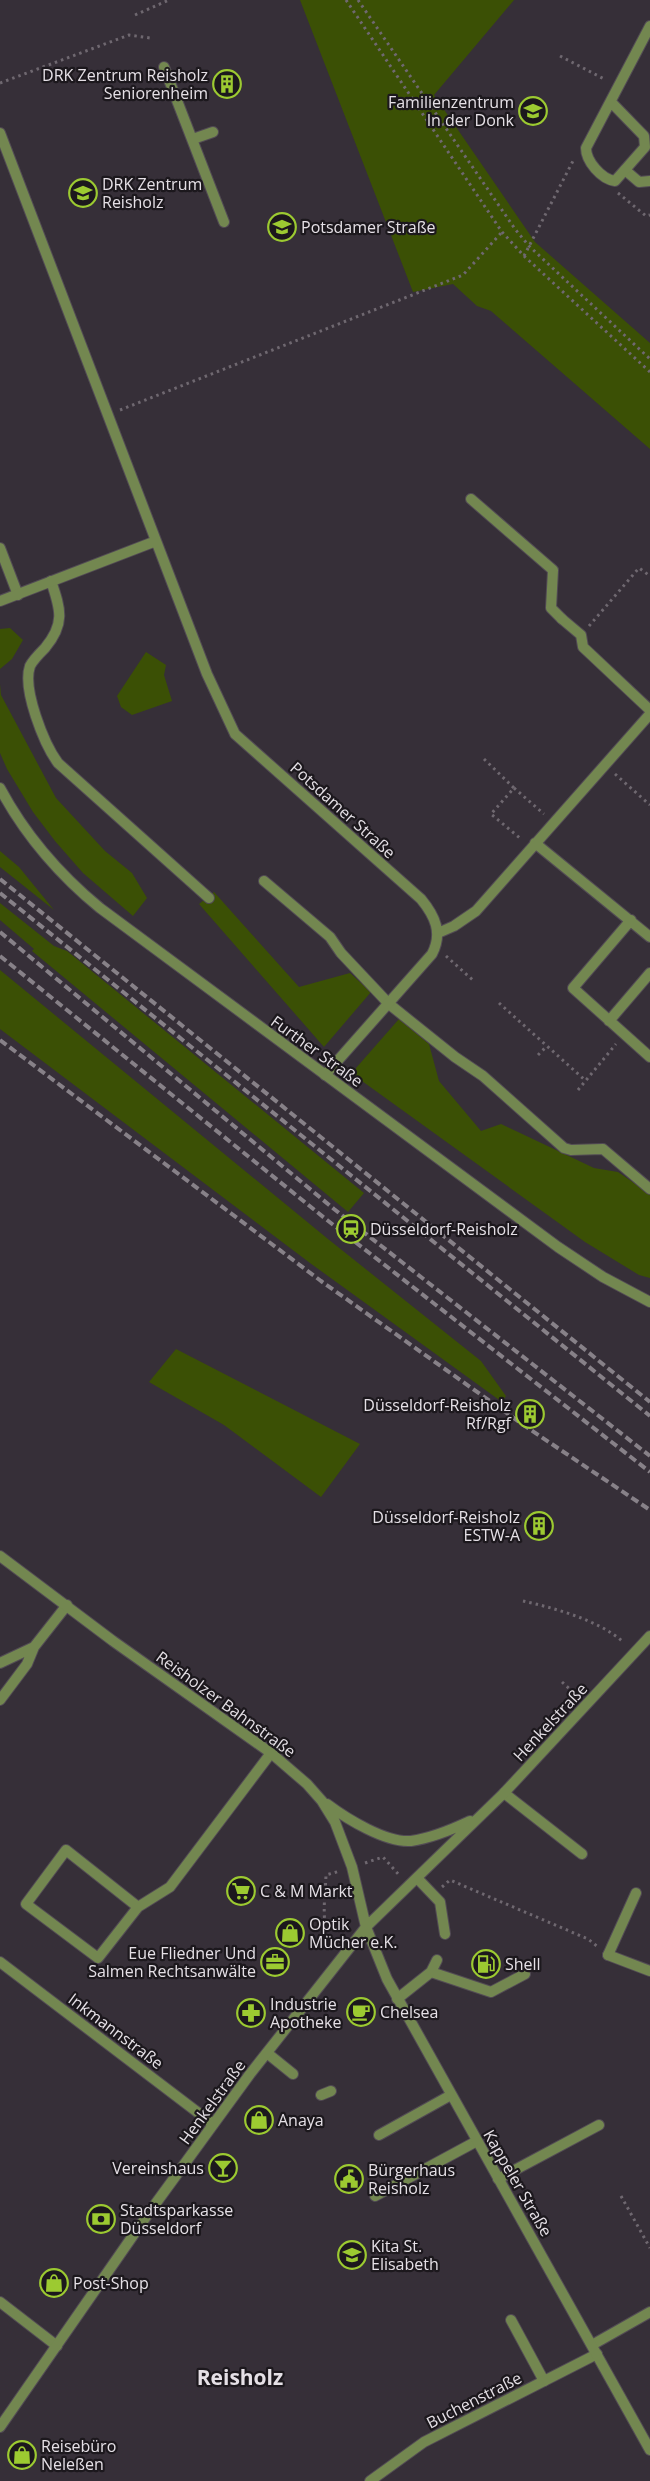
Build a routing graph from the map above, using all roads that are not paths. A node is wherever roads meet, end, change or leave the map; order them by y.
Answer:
1 (650, 26) edge
2 (164, 67) dead end
3 (611, 102) junction
4 (213, 132) dead end
5 (0, 134) edge
6 (193, 139) junction
7 (625, 170) junction
8 (650, 181) edge
9 (224, 222) dead end
10 (471, 499) dead end
11 (156, 541) junction
12 (0, 548) edge
13 (51, 581) junction
14 (18, 595) junction
15 (0, 601) edge
16 (650, 712) edge
17 (0, 788) edge
18 (533, 845) junction
19 (264, 881) dead end
20 (209, 898) dead end
21 (631, 920) junction
22 (438, 933) junction
23 (650, 936) edge
24 (650, 973) edge
25 (389, 1004) junction
26 (609, 1021) junction
27 (650, 1057) edge
28 (325, 1075) junction
29 (650, 1189) edge
30 (650, 1302) edge
31 (0, 1556) edge
32 (67, 1605) junction
33 (648, 1640) edge
34 (34, 1647) junction
35 (0, 1663) edge
36 (0, 1700) edge
37 (271, 1753) junction
38 (504, 1793) junction
39 (322, 1801) junction
40 (477, 1819) junction
41 (582, 1854) dead end
42 (417, 1878) junction
43 (636, 1893) dead end
44 (138, 1907) junction
45 (366, 1927) junction
46 (445, 1934) dead end
47 (437, 1960) dead end
48 (0, 1962) edge
49 (650, 1971) edge
50 (431, 1972) junction
51 (525, 1974) dead end
52 (397, 1999) junction
53 (267, 2053) junction
54 (293, 2074) dead end
55 (451, 2095) junction
56 (213, 2124) junction
57 (599, 2125) dead end
58 (379, 2135) dead end
59 (476, 2141) junction
60 (498, 2179) junction
61 (375, 2196) dead end
62 (0, 2302) edge
63 (650, 2312) edge
64 (511, 2320) dead end
65 (57, 2346) junction
66 (595, 2350) junction
67 (544, 2381) junction
68 (0, 2427) edge
69 (650, 2450) edge
70 (370, 2481) edge

1 - 3 street
2 - 6 street
3 - 7 street
3 - 7 street
4 - 6 street
5 - 11 street, Potsdamer Straße
6 - 9 street
7 - 8 street
10 - 16 street
11 - 13 street
11 - 22 street, Potsdamer Straße
12 - 14 street
13 - 14 street
13 - 20 street
14 - 15 street
16 - 18 street
17 - 28 street, Further Straße
18 - 21 street
18 - 22 street
19 - 25 street
21 - 23 street
21 - 26 street
22 - 25 street
24 - 26 street
25 - 28 street
25 - 29 street
26 - 27 street
28 - 30 street, Further Straße
31 - 32 street, Reisholzer Bahnstraße
32 - 34 street
32 - 37 street, Reisholzer Bahnstraße
33 - 38 street, Henkelstraße
34 - 35 street
34 - 36 street
37 - 39 street, Reisholzer Bahnstraße
37 - 44 street
38 - 40 street, Henkelstraße
38 - 41 street
39 - 40 street, Henkelstraße
39 - 45 street, Reisholzer Bahnstraße
40 - 42 street, Henkelstraße
42 - 45 street, Henkelstraße
42 - 46 street
43 - 49 street
44 - 44 street
45 - 52 street, Kappeler Straße
45 - 53 street, Henkelstraße
47 - 50 street
48 - 56 street, Inkmannstraße
50 - 51 street
50 - 52 street
52 - 55 street, Kappeler Straße
53 - 54 street
53 - 56 street, Henkelstraße
55 - 58 street
55 - 59 street, Kappeler Straße
56 - 65 street, Henkelstraße
57 - 60 street
59 - 60 street, Kappeler Straße
59 - 61 street
60 - 66 street, Kappeler Straße
62 - 65 street
63 - 66 street, Buchenstraße
64 - 67 street
65 - 68 street, Henkelstraße
66 - 67 street, Buchenstraße
66 - 69 street, Kappeler Straße
67 - 70 street, Buchenstraße

